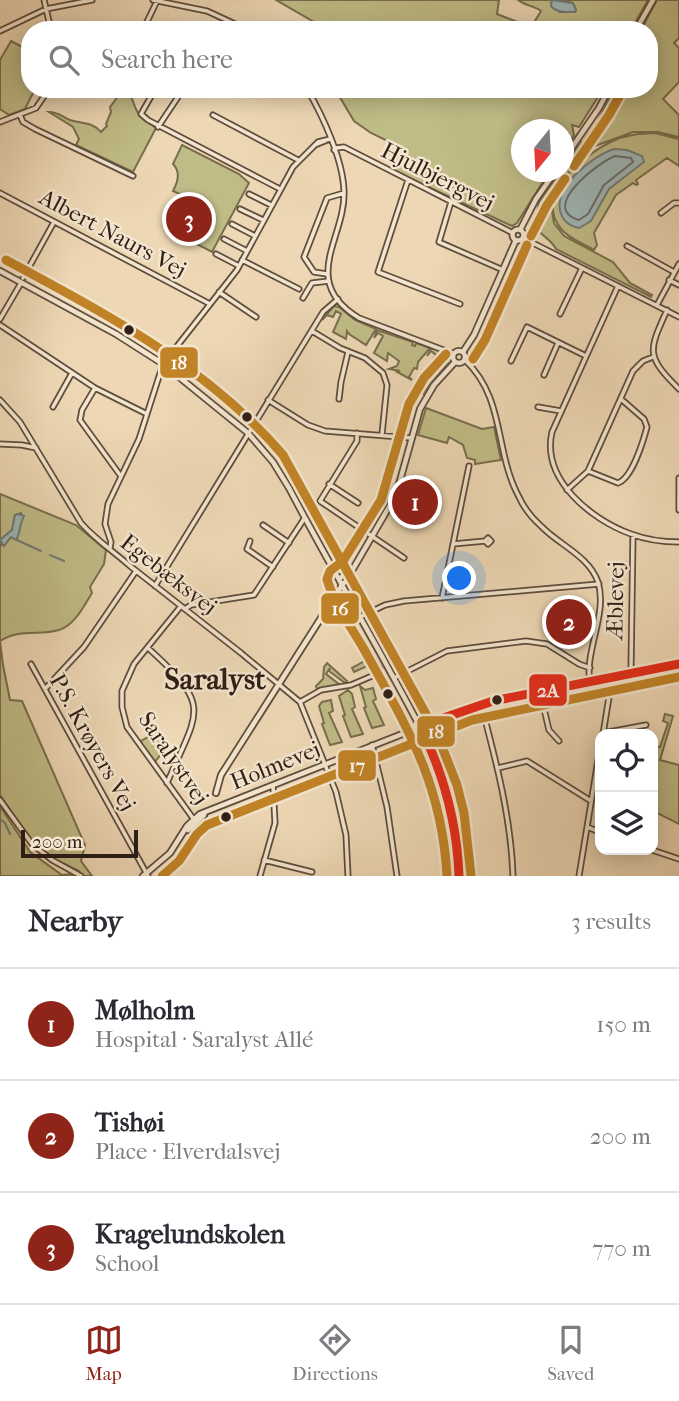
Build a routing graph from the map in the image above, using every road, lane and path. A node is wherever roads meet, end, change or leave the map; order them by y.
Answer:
1 (44, 0) edge
2 (92, 0) edge
3 (155, 0) edge
4 (653, 0) edge
5 (81, 1) edge
6 (46, 9) junction
7 (49, 21) edge
8 (147, 21) edge
9 (230, 21) edge
10 (641, 21) edge
11 (0, 31) edge
12 (43, 98) edge
13 (150, 98) edge
14 (177, 98) edge
15 (311, 98) edge
16 (603, 98) edge
17 (20, 115) junction
18 (213, 115) dead end
19 (0, 122) edge
20 (158, 127) junction
21 (330, 139) junction
22 (574, 143) edge
23 (334, 150) junction
24 (298, 160) junction
25 (133, 176) dead end
26 (408, 180) junction
27 (548, 182) edge
28 (279, 188) junction
29 (0, 193) edge
30 (344, 193) junction
31 (248, 194) dead end
32 (451, 202) junction
33 (679, 203) edge
34 (271, 205) junction
35 (240, 209) dead end
36 (661, 213) dead end
37 (263, 220) junction
38 (54, 222) junction
39 (232, 224) dead end
40 (520, 230) junction
41 (513, 233) junction
42 (255, 236) junction
43 (523, 238) junction
44 (224, 239) dead end
45 (516, 240) junction
46 (627, 246) dead end
47 (247, 251) junction
48 (216, 254) dead end
49 (242, 260) junction
50 (679, 264) edge
51 (239, 266) junction
52 (582, 268) junction
53 (503, 270) junction
54 (0, 271) edge
55 (674, 272) junction
56 (328, 274) junction
57 (22, 280) junction
58 (669, 280) junction
59 (330, 281) junction
60 (679, 285) edge
61 (618, 286) junction
62 (299, 289) dead end
63 (219, 292) junction
64 (303, 298) dead end
65 (338, 299) junction
66 (209, 304) junction
67 (460, 304) dead end
68 (657, 305) junction
69 (667, 310) junction
70 (560, 314) dead end
71 (256, 317) dead end
72 (679, 317) edge
73 (0, 319) edge
74 (0, 325) edge
75 (312, 331) junction
76 (558, 343) junction
77 (348, 352) junction
78 (463, 352) junction
79 (454, 354) junction
80 (586, 356) junction
81 (653, 357) junction
82 (465, 360) junction
83 (511, 361) dead end
84 (455, 362) junction
85 (163, 364) junction
86 (72, 373) junction
87 (544, 374) dead end
88 (95, 388) junction
89 (679, 389) edge
90 (339, 399) dead end
91 (621, 399) junction
92 (0, 400) edge
93 (268, 400) junction
94 (53, 407) dead end
95 (538, 407) dead end
96 (562, 411) junction
97 (147, 414) junction
98 (248, 433) junction
99 (357, 433) junction
100 (28, 434) junction
101 (382, 434) junction
102 (412, 438) junction
103 (0, 444) edge
104 (22, 444) junction
105 (36, 448) junction
106 (469, 466) dead end
107 (588, 471) junction
108 (120, 475) junction
109 (679, 478) edge
110 (329, 484) junction
111 (678, 488) edge
112 (567, 490) junction
113 (358, 503) dead end
114 (679, 510) edge
115 (305, 518) junction
116 (263, 525) dead end
117 (633, 535) junction
118 (372, 537) junction
119 (250, 541) dead end
120 (485, 541) dead end
121 (289, 542) junction
122 (679, 542) edge
123 (453, 544) junction
124 (110, 548) junction
125 (404, 558) dead end
126 (273, 567) junction
127 (136, 571) junction
128 (340, 582) junction
129 (598, 584) junction
130 (155, 586) junction
131 (442, 598) junction
132 (181, 606) junction
133 (185, 609) junction
134 (360, 617) junction
135 (148, 648) junction
136 (31, 664) dead end
137 (679, 664) edge
138 (590, 668) junction
139 (631, 668) dead end
140 (372, 676) dead end
141 (394, 678) junction
142 (609, 678) junction
143 (590, 682) junction
144 (279, 683) junction
145 (45, 690) junction
146 (540, 692) junction
147 (300, 702) junction
148 (481, 704) junction
149 (646, 725) dead end
150 (420, 726) junction
151 (604, 729) edge
152 (627, 729) edge
153 (559, 741) dead end
154 (372, 745) junction
155 (326, 764) junction
156 (498, 768) junction
157 (167, 783) junction
158 (273, 785) junction
159 (595, 785) edge
160 (216, 793) dead end
161 (0, 800) edge
162 (591, 802) junction
163 (195, 820) junction
164 (587, 827) junction
165 (595, 830) edge
166 (658, 852) edge
167 (679, 859) edge
168 (264, 860) junction
169 (312, 872) dead end
170 (146, 875) edge
171 (80, 876) edge
172 (260, 876) edge
173 (348, 876) edge
174 (397, 876) edge
175 (459, 876) edge
176 (513, 876) edge
177 (579, 876) edge

1 - 6 street
2 - 5 street
3 - 8 street
3 - 9 street
4 - 10 street
5 - 6 street
6 - 7 street
6 - 11 street
12 - 17 street
13 - 20 street
14 - 20 street
15 - 21 street
16 - 22 street
17 - 19 street
17 - 25 street
18 - 24 street
20 - 28 street
21 - 23 street
21 - 24 street
23 - 26 street, Hjulbjergvej
23 - 30 street
24 - 28 street
26 - 32 street, Hjulbjergvej
26 - 67 street
27 - 40 street
28 - 34 street
29 - 38 street, Albert Naurs Vej
30 - 56 street
30 - 56 street
31 - 34 street
32 - 41 street, Hjulbjergvej
32 - 53 street
33 - 36 street
34 - 37 street
35 - 37 street
37 - 42 street
38 - 57 street
38 - 66 street, Albert Naurs Vej
39 - 42 street
40 - 41 street
40 - 43 street
41 - 45 street
42 - 47 street
43 - 45 street
43 - 52 street
44 - 47 street
45 - 53 street
46 - 55 street
47 - 49 street
48 - 51 street
49 - 51 street
49 - 62 street
50 - 55 street
51 - 63 street
52 - 61 street
52 - 70 street
53 - 78 street
54 - 57 street
55 - 58 street
56 - 59 street
57 - 73 street
57 - 85 street
58 - 60 street
58 - 68 street
59 - 64 street
59 - 65 street
61 - 68 street
61 - 80 street
63 - 66 street
63 - 71 street
65 - 75 street
65 - 79 street
66 - 85 street
68 - 69 street
69 - 72 street
69 - 81 street
74 - 86 street
75 - 77 street
75 - 93 street
76 - 80 street
76 - 83 street
76 - 87 street
77 - 90 street
77 - 101 street
78 - 79 street
78 - 82 street
79 - 84 street
80 - 96 street
81 - 89 street
81 - 91 street
82 - 84 street
82 - 129 street
84 - 102 street
85 - 97 street
85 - 98 street
86 - 88 street
86 - 94 street
88 - 97 street
88 - 108 street
91 - 107 street
91 - 107 street
92 - 100 street, Egebæksvej
93 - 98 street
93 - 99 street
95 - 96 street
96 - 112 street
97 - 108 street
98 - 115 street
98 - 130 street
99 - 101 street
99 - 110 street
100 - 104 street
100 - 105 street, Egebæksvej
101 - 102 street
102 - 118 street
103 - 104 street
104 - 105 street
105 - 124 street, Egebæksvej
106 - 123 street
107 - 112 street
108 - 124 street
109 - 111 street
110 - 113 street
110 - 118 street
111 - 114 street
112 - 117 street
115 - 121 street
115 - 128 street
116 - 121 street
117 - 122 street
117 - 139 street, Æblevej
118 - 125 street
118 - 128 street
119 - 126 street
120 - 123 street
121 - 126 street
123 - 131 street
124 - 127 street, Egebæksvej
126 - 133 street
127 - 130 street, Egebæksvej
127 - 145 street
128 - 134 street
128 - 144 street
129 - 131 street
129 - 138 street
130 - 132 street, Egebæksvej
131 - 134 street
132 - 133 street, Egebæksvej
132 - 135 street, Saralystvej
133 - 144 street, Egebæksvej
134 - 141 street
135 - 157 street, Saralystvej
135 - 157 street
136 - 145 street, P.S. Krøyers Vej
137 - 142 street, Holmevej
138 - 141 street
138 - 143 street
140 - 147 street
141 - 150 street
142 - 143 street, Holmevej
142 - 151 street
143 - 146 street, Holmevej
144 - 147 street, Egebæksvej
144 - 160 street
145 - 170 street, P.S. Krøyers Vej
146 - 148 street, Holmevej
146 - 153 street
147 - 155 street, Egebæksvej
148 - 150 street, Holmevej
148 - 156 street
149 - 152 street
150 - 154 street, Holmevej
150 - 175 street
154 - 155 street, Holmevej
154 - 174 street
155 - 158 street, Holmevej
155 - 173 street, Egebæksvej
156 - 162 street
156 - 176 street
157 - 163 street, Saralystvej
158 - 163 street, Holmevej
158 - 168 street
159 - 162 street
161 - 171 street
162 - 164 street
163 - 170 street, Holmevej
164 - 165 street
164 - 177 street
166 - 167 street
168 - 169 street
168 - 172 street

